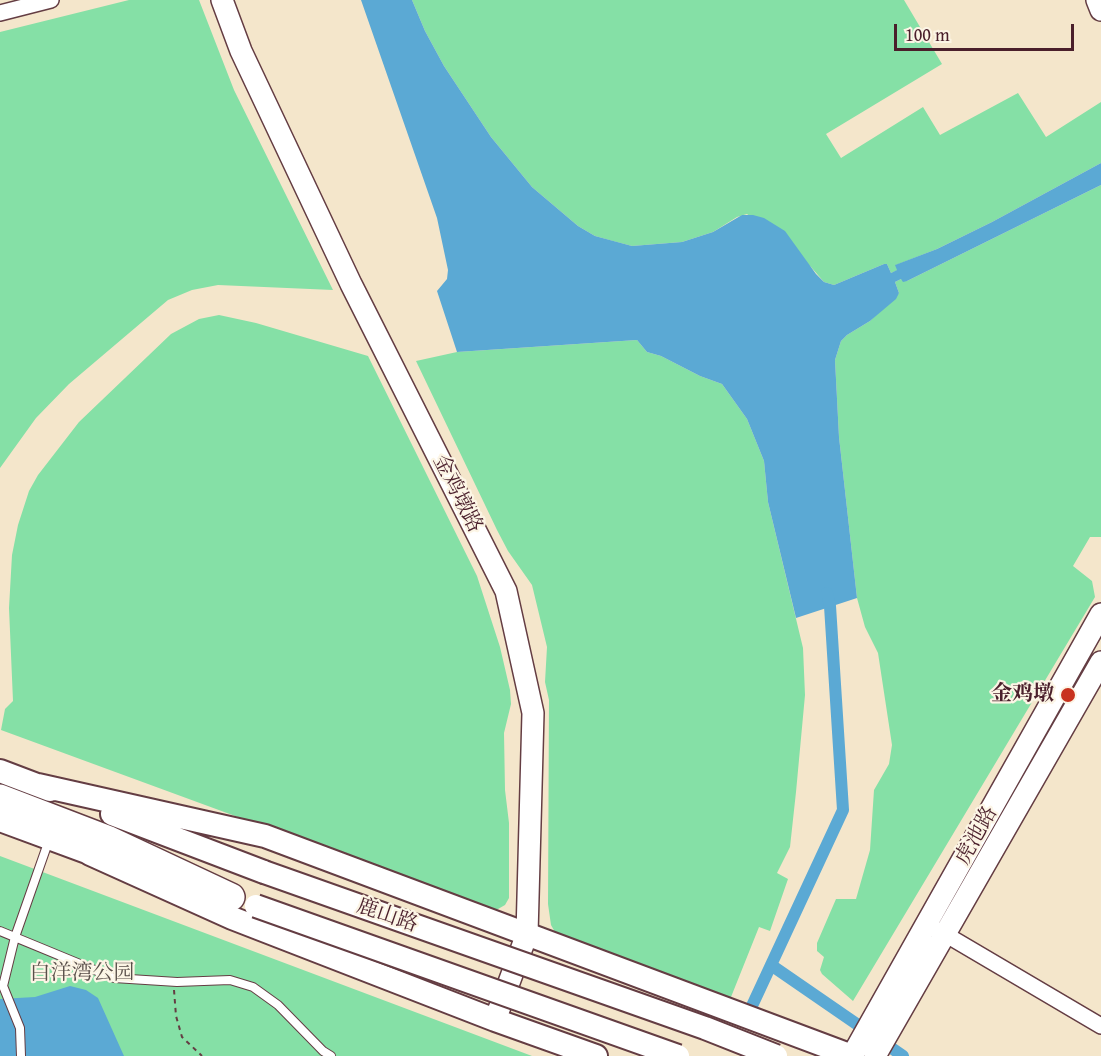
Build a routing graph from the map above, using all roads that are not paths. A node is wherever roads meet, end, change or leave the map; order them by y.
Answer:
1 (51, 0) edge
2 (222, 0) edge
3 (1097, 0) edge
4 (1101, 10) edge
5 (0, 13) edge
6 (1101, 614) edge
7 (1101, 662) edge
8 (0, 771) edge
9 (38, 785) junction
10 (0, 798) edge
11 (0, 820) edge
12 (50, 839) junction
13 (90, 854) junction
14 (231, 897) junction
15 (937, 929) junction
16 (0, 932) edge
17 (527, 934) junction
18 (15, 937) junction
19 (495, 1020) junction
20 (1101, 1026) edge
21 (862, 1053) edge
22 (21, 1056) edge
23 (331, 1056) edge
24 (596, 1056) edge
25 (678, 1056) edge
26 (776, 1056) edge

1 - 5 street
2 - 17 street, 金鸡墩路
3 - 4 street
6 - 15 street, 虎池路
7 - 15 street, 虎池路
8 - 9 main road, 鹿山路
9 - 17 main road
9 - 26 main road, 鹿山路, bridge
10 - 14 highway
11 - 12 main road, 鹿山路
12 - 13 main road, 鹿山路
12 - 18 lane
13 - 14 main road, 鹿山路
13 - 19 main road
14 - 25 main road, 鹿山路, bridge
15 - 20 street
15 - 21 street, 虎池路
16 - 18 lane
17 - 19 street, 金鸡墩路
17 - 21 main road
18 - 22 lane
18 - 23 lane
19 - 24 main road

